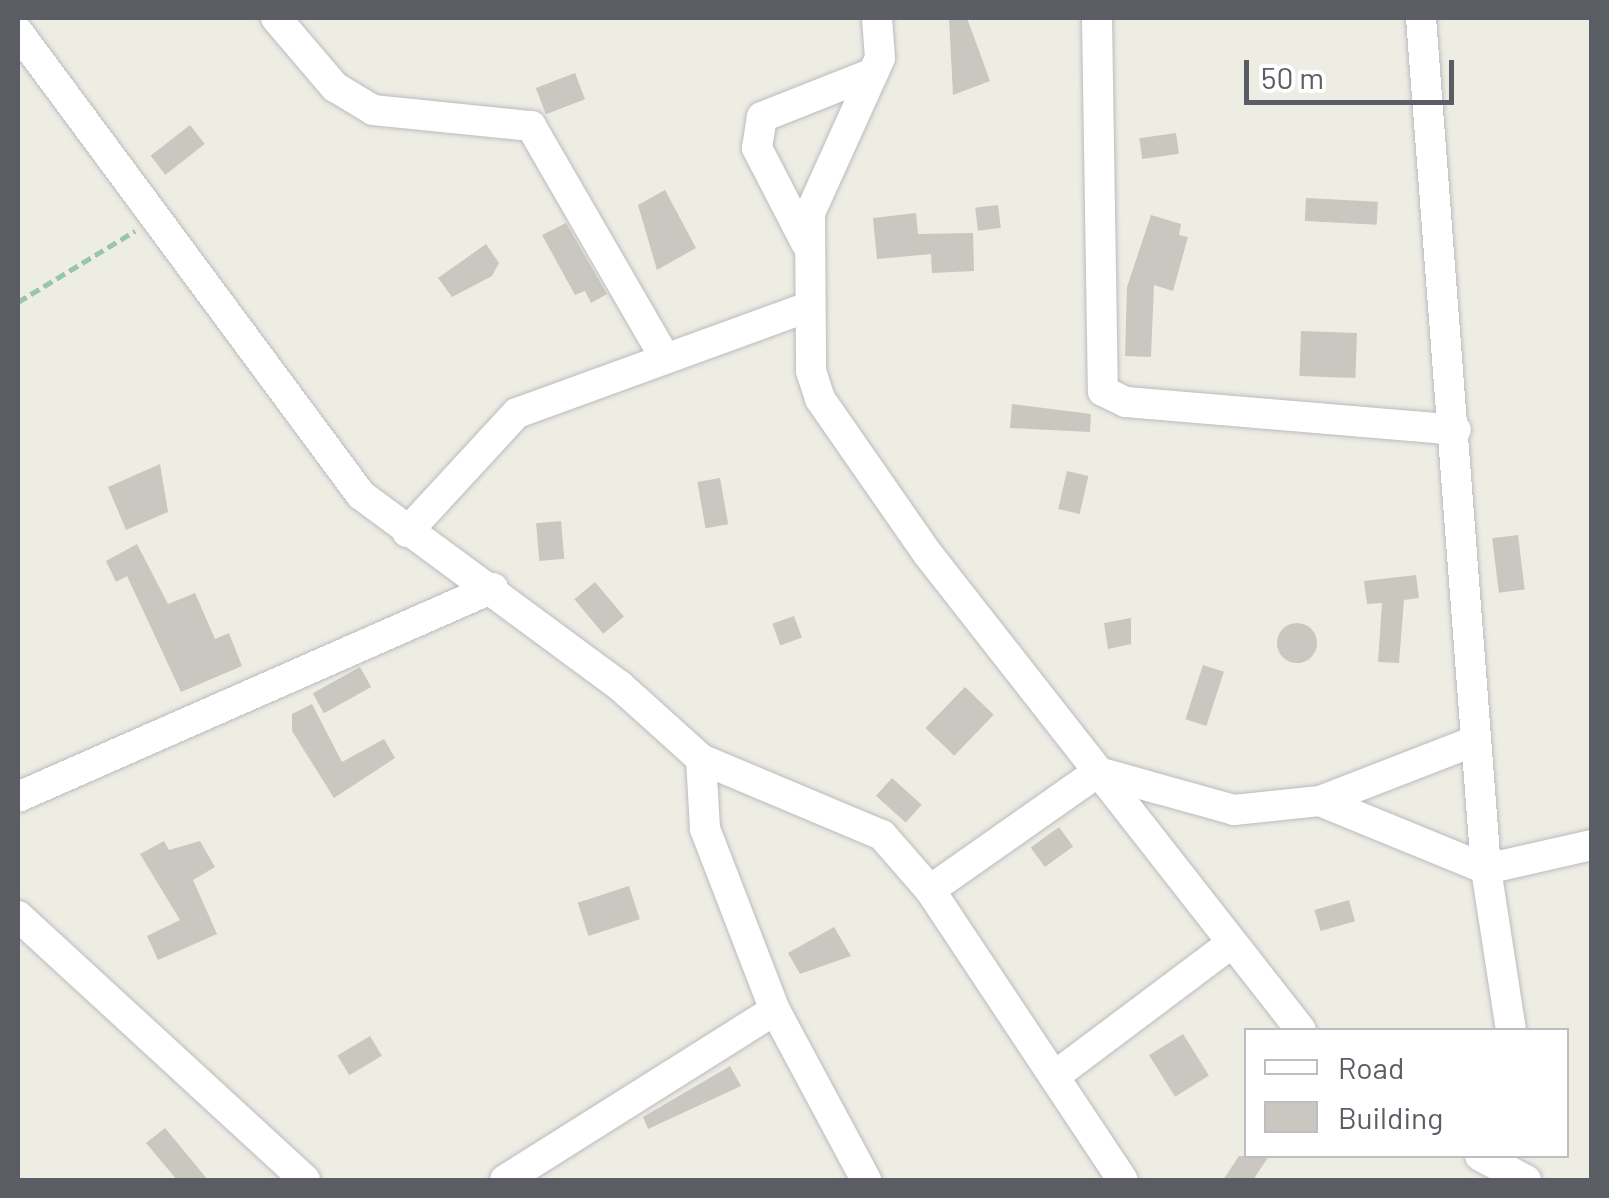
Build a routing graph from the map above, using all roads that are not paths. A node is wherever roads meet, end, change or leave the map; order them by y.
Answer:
1 (276, 18) edge
2 (877, 18) edge
3 (1097, 18) edge
4 (1429, 20) edge
5 (18, 32) edge
6 (873, 73) junction
7 (806, 242) junction
8 (808, 306) junction
9 (665, 358) junction
10 (1456, 430) junction
11 (407, 532) junction
12 (493, 588) junction
13 (1476, 741) junction
14 (700, 759) junction
15 (1098, 772) junction
16 (18, 797) edge
17 (1320, 801) junction
18 (1592, 845) edge
19 (1486, 868) junction
20 (930, 890) junction
21 (18, 916) edge
22 (1232, 942) junction
23 (775, 1010) junction
24 (1300, 1028) edge
25 (1511, 1028) edge
26 (1056, 1075) junction
27 (305, 1180) edge
28 (506, 1180) edge
29 (866, 1180) edge
30 (1123, 1180) edge

1 - 9 street
2 - 6 street
3 - 10 street
4 - 10 street
5 - 11 street
6 - 7 street
6 - 7 street
7 - 8 street
8 - 9 street
8 - 15 street
9 - 11 street
10 - 13 street
11 - 12 street
12 - 14 street
12 - 16 street
13 - 17 street
13 - 19 street
14 - 20 street
14 - 23 street
15 - 17 street
15 - 20 street
15 - 22 street
17 - 19 street
18 - 19 street
19 - 25 street
20 - 26 street
21 - 27 street
22 - 24 street
22 - 26 street
23 - 28 street
23 - 29 street
26 - 30 street

